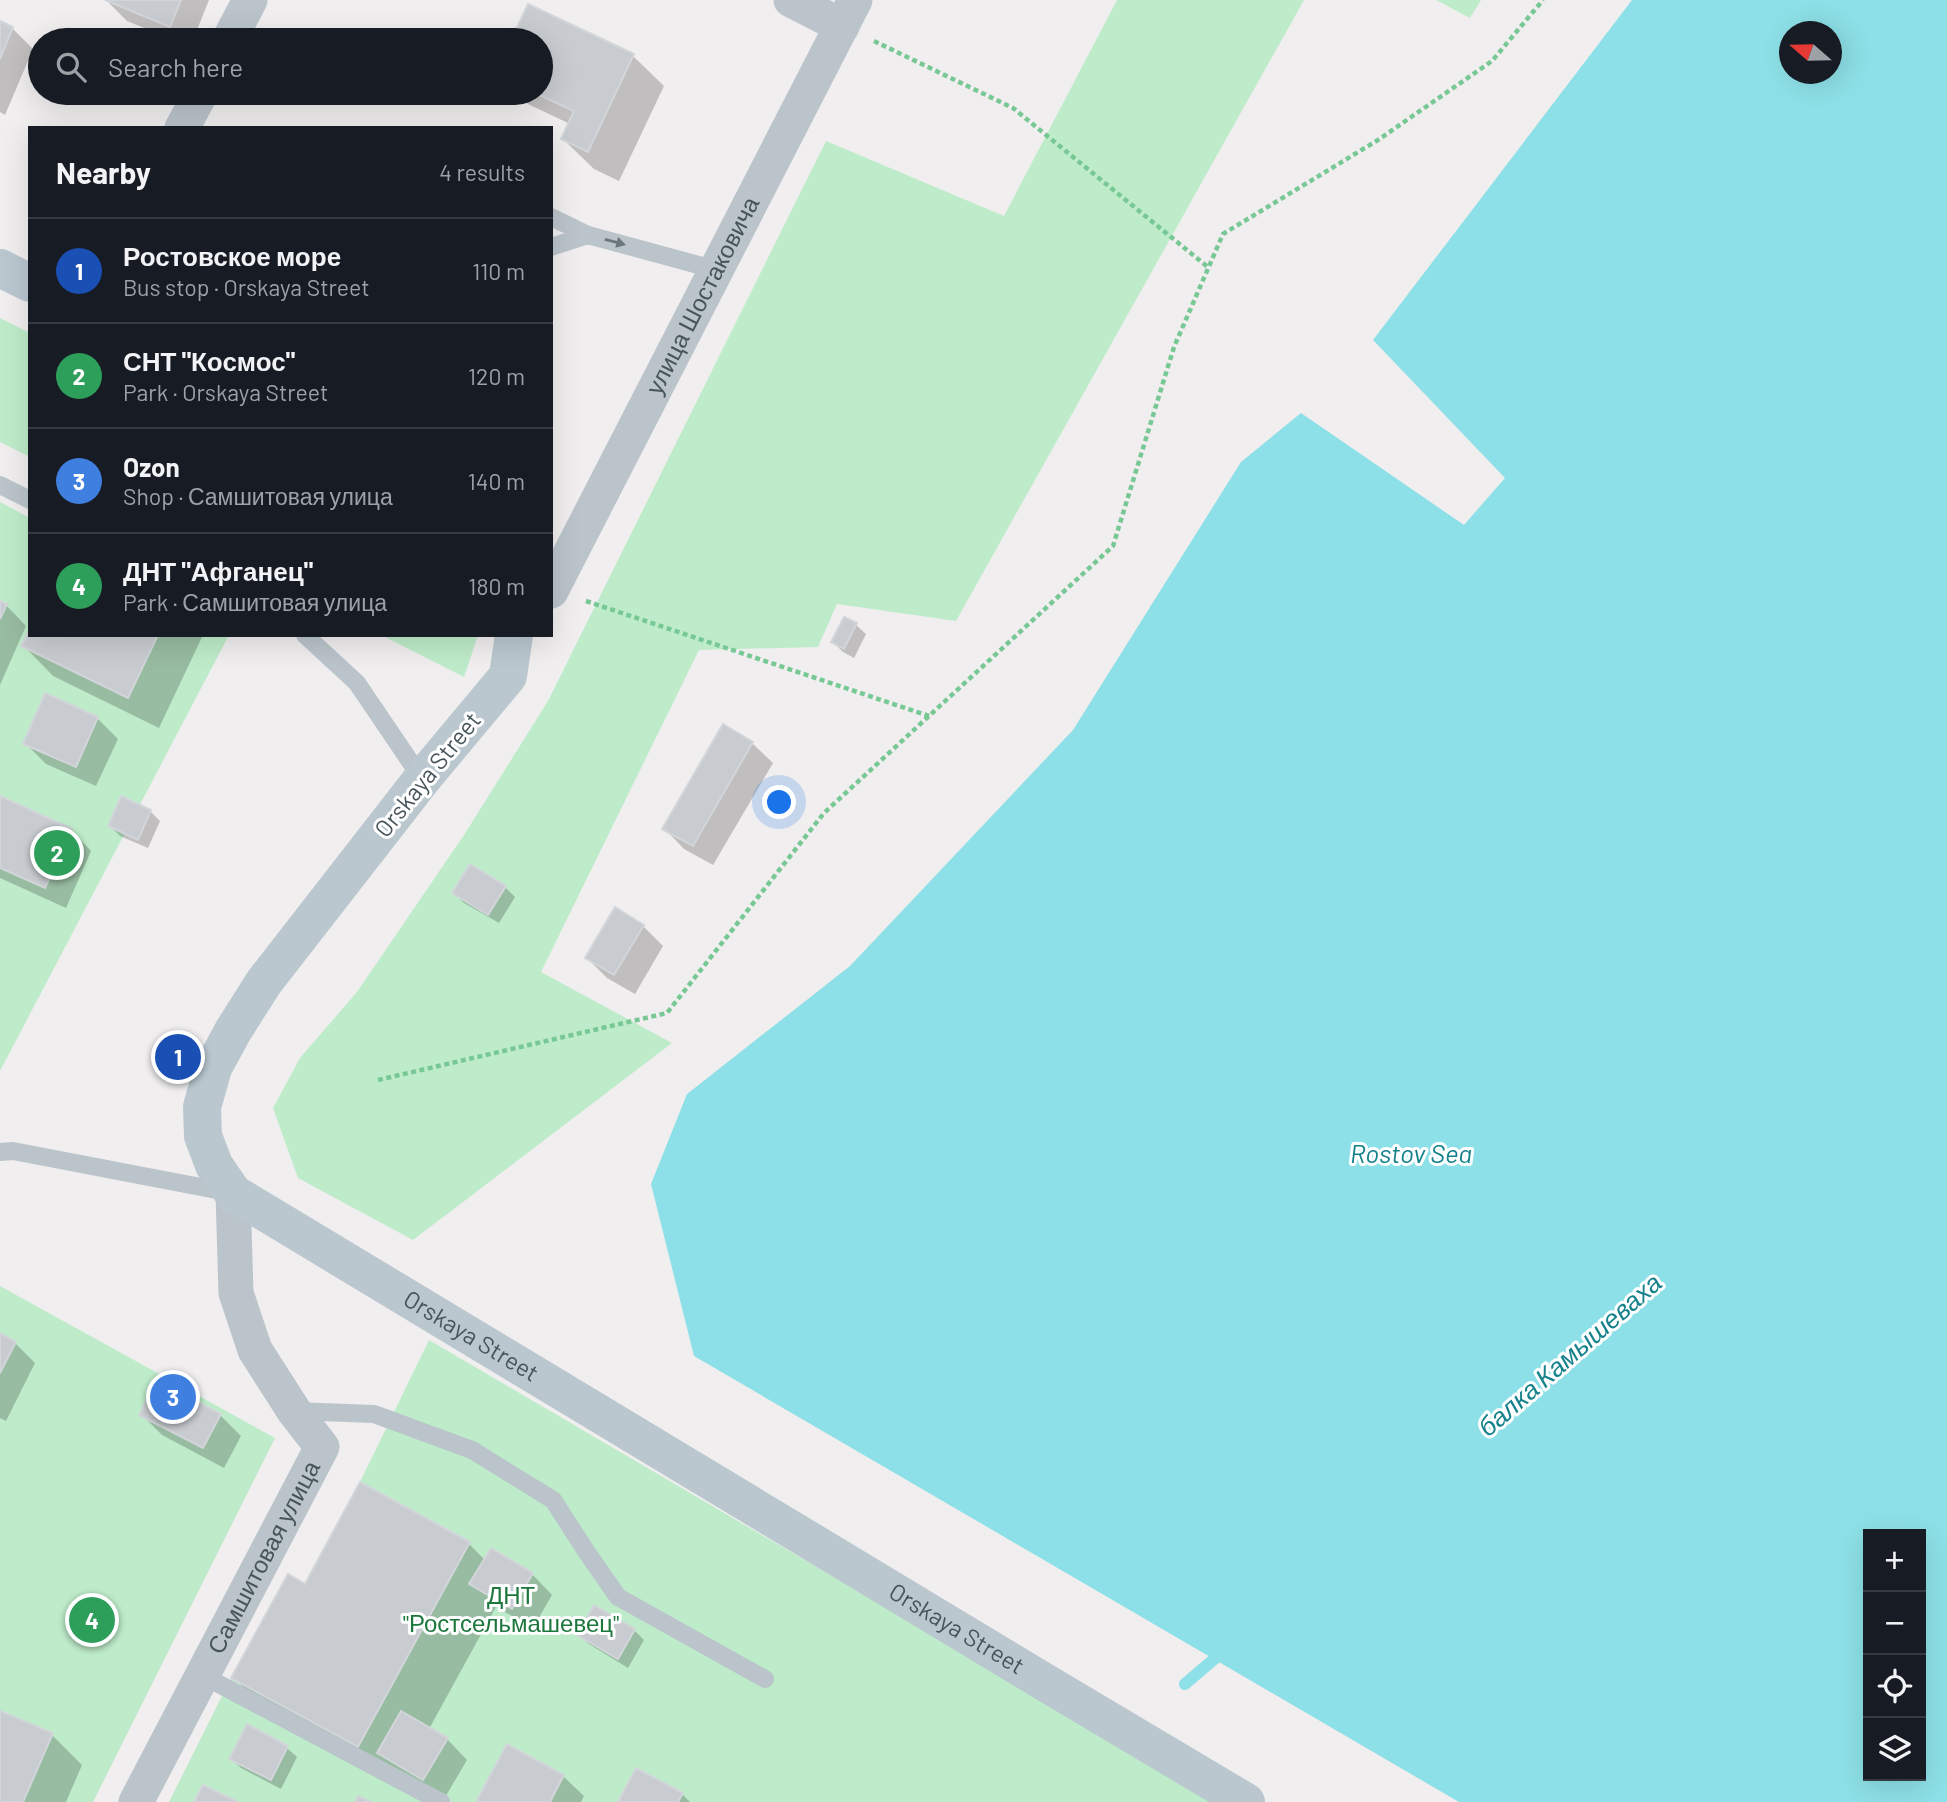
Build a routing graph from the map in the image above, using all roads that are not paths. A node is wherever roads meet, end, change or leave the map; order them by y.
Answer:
1 (250, 0) edge
2 (791, 0) edge
3 (849, 13) edge
4 (235, 28) edge
5 (194, 105) edge
6 (183, 126) edge
7 (553, 219) edge
8 (588, 235) junction
9 (553, 246) edge
10 (0, 268) edge
11 (717, 270) junction
12 (28, 282) edge
13 (0, 485) edge
14 (28, 499) edge
15 (553, 588) edge
16 (307, 637) edge
17 (514, 637) edge
18 (528, 637) edge
19 (508, 676) junction
20 (422, 779) junction
21 (0, 1152) edge
22 (233, 1193) junction
23 (294, 1411) junction
24 (202, 1675) junction
25 (765, 1679) dead end
26 (136, 1802) edge
27 (441, 1802) edge
28 (1246, 1802) edge

1 - 4 street
2 - 3 street
3 - 11 street, улица Шостаковича
5 - 6 street
7 - 8 lane
8 - 9 lane
8 -> 11 lane
10 - 12 main road
11 - 15 street, улица Шостаковича
13 - 14 lane
16 - 20 lane
17 - 19 main road
18 - 19 street
19 - 20 main road, Orskaya Street
20 - 22 main road, Orskaya Street
21 - 22 lane
22 - 23 street, Самшитовая улица
22 - 28 main road, Orskaya Street
23 - 24 street, Самшитовая улица
23 - 25 lane
24 - 26 street, Самшитовая улица
24 - 27 lane

